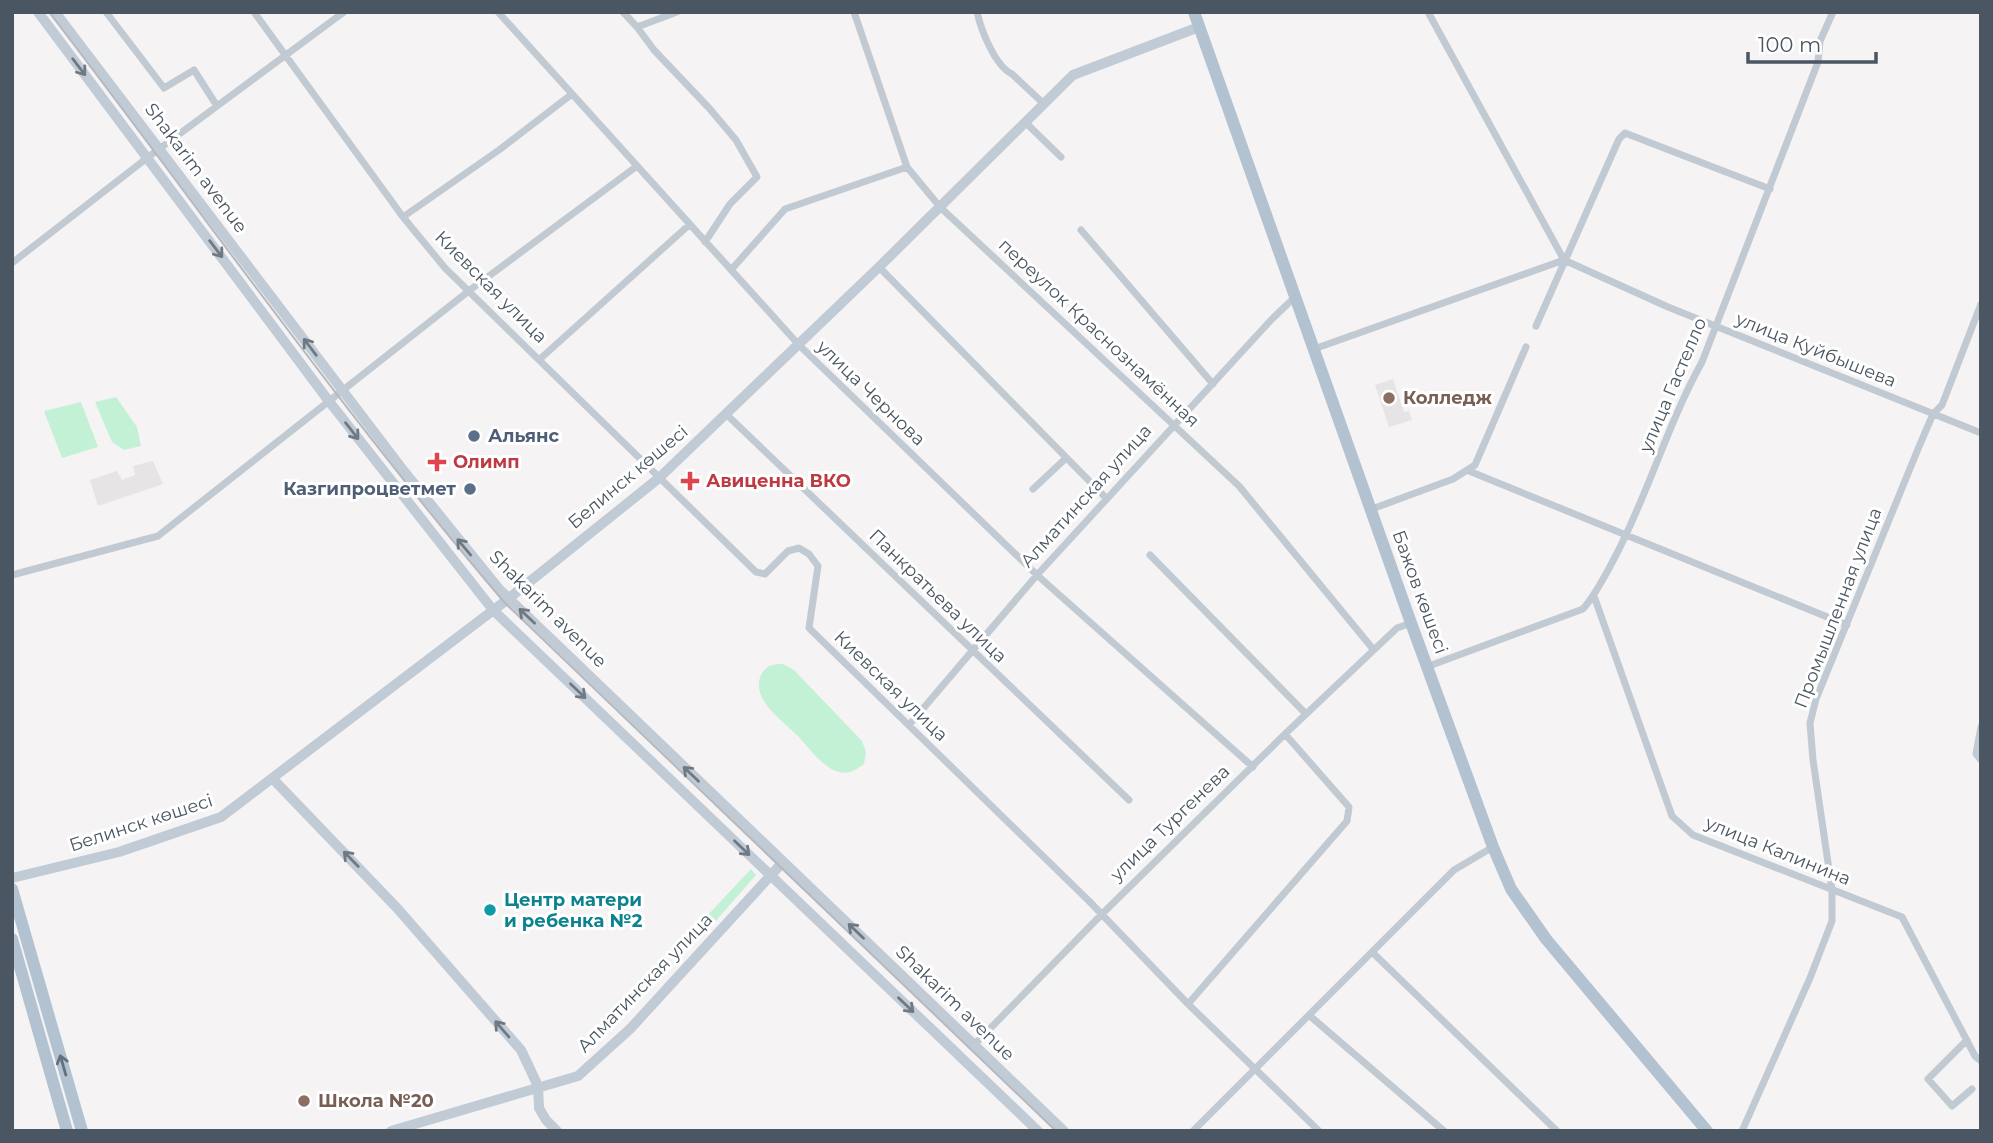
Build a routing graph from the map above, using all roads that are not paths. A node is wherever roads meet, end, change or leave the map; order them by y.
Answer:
1 (38, 12) edge
2 (55, 12) edge
3 (106, 12) edge
4 (254, 12) edge
5 (344, 12) edge
6 (498, 12) edge
7 (623, 12) edge
8 (677, 12) edge
9 (854, 12) edge
10 (977, 12) edge
11 (1195, 12) edge
12 (1428, 12) edge
13 (1833, 12) edge
14 (638, 27) junction
15 (1199, 27) junction
16 (285, 54) junction
17 (572, 94) junction
18 (1044, 104) junction
19 (217, 106) junction
20 (1026, 123) junction
21 (160, 149) junction
22 (1061, 157) dead end
23 (147, 158) junction
24 (637, 166) junction
25 (908, 167) junction
26 (1770, 189) junction
27 (940, 207) junction
28 (403, 217) junction
29 (689, 225) junction
30 (1081, 230) dead end
31 (705, 242) junction
32 (1564, 260) junction
33 (12, 263) edge
34 (879, 268) junction
35 (731, 270) junction
36 (470, 290) junction
37 (1295, 297) junction
38 (1981, 304) edge
39 (1716, 325) junction
40 (1535, 326) dead end
41 (799, 345) junction
42 (1526, 347) dead end
43 (1314, 349) junction
44 (540, 359) junction
45 (1213, 384) junction
46 (341, 390) junction
47 (328, 400) junction
48 (726, 414) junction
49 (1933, 414) junction
50 (1174, 424) junction
51 (1981, 433) edge
52 (1065, 459) junction
53 (1469, 471) junction
54 (659, 478) junction
55 (1033, 489) dead end
56 (1107, 499) junction
57 (1372, 509) junction
58 (1627, 535) junction
59 (1150, 555) dead end
60 (12, 575) edge
61 (1037, 575) junction
62 (1594, 596) junction
63 (508, 598) junction
64 (493, 610) junction
65 (1411, 623) junction
66 (1847, 625) junction
67 (1373, 649) junction
68 (973, 651) junction
69 (1429, 666) junction
70 (1306, 714) junction
71 (909, 725) junction
72 (1981, 727) edge
73 (1285, 734) junction
74 (1979, 757) edge
75 (1253, 767) junction
76 (274, 779) junction
77 (1129, 800) dead end
78 (1493, 847) junction
79 (783, 862) junction
80 (770, 875) junction
81 (12, 878) edge
82 (12, 889) edge
83 (1832, 890) junction
84 (1101, 915) junction
85 (12, 939) edge
86 (1372, 952) junction
87 (1188, 1004) junction
88 (1310, 1016) junction
89 (1967, 1040) junction
90 (974, 1045) junction
91 (961, 1058) junction
92 (1981, 1062) edge
93 (1254, 1068) junction
94 (538, 1086) junction
95 (1972, 1089) dead end
96 (1700, 1128) edge
97 (405, 1129) edge
98 (67, 1131) edge
99 (82, 1131) edge
100 (391, 1131) edge
101 (557, 1131) edge
102 (1038, 1131) edge
103 (1064, 1131) edge
104 (1193, 1131) edge
105 (1319, 1131) edge
106 (1444, 1131) edge
107 (1557, 1131) edge
108 (1742, 1131) edge

1 -> 23 main road, Shakarim avenue
2 - 21 main road, Shakarim avenue
3 - 19 street
4 - 16 street, Киевская улица
5 - 16 street
6 - 17 street, улица Чернова
7 - 14 street
8 - 14 street
9 - 25 street, переулок Краснознамённая
10 - 18 street
11 - 15 main road, Бажов көшесі
12 - 32 street
13 - 26 street, улица Гастелло
14 - 31 street
15 - 18 main road, Белинск көшесі
15 - 37 main road, Бажов көшесі
16 - 19 street
16 - 28 street, Киевская улица
17 - 24 street, улица Чернова
17 - 28 street
18 - 20 main road, Белинск көшесі
19 - 21 street
20 - 22 street
20 - 27 main road, Белинск көшесі
21 - 23 street
46 -> 21 main road, Shakarim avenue
23 - 33 street
23 -> 47 main road, Shakarim avenue
24 - 29 street, улица Чернова
24 - 36 street
25 - 27 street, переулок Краснознамённая
25 - 35 street
26 - 32 street
26 - 39 street, улица Гастелло
27 - 34 main road, Белинск көшесі
27 - 50 street, переулок Краснознамённая
28 - 36 street, Киевская улица
29 - 31 street, улица Чернова
29 - 44 street
30 - 45 street
31 - 35 street, улица Чернова
32 - 39 street, улица Куйбышева
32 - 40 street
32 - 43 street
34 - 41 main road, Белинск көшесі
34 - 52 street
35 - 41 street, улица Чернова
36 - 44 street, Киевская улица
36 - 46 street
37 - 43 main road, Бажов көшесі
37 - 45 street, Алматинская улица
38 - 49 street, Промышленная улица
39 - 49 street, улица Куйбышева
39 - 58 street, улица Гастелло
41 - 48 main road, Белинск көшесі
41 - 61 street, улица Чернова
42 - 53 street
43 - 57 main road, Бажов көшесі
44 - 54 street, Киевская улица
45 - 50 street, Алматинская улица
46 - 47 street
63 -> 46 main road, Shakarim avenue
47 - 60 street
47 -> 64 main road, Shakarim avenue
48 - 54 main road, Белинск көшесі
48 - 68 street, Панкратьева улица
49 - 51 street, улица Куйбышева
49 - 66 street, Промышленная улица
50 - 56 street, Алматинская улица
50 - 67 street, переулок Краснознамённая
52 - 55 street
52 - 56 street
53 - 57 street
53 - 58 street
54 - 63 main road, Белинск көшесі
54 - 71 street, Киевская улица
56 - 61 street, Алматинская улица
57 - 65 main road, Бажов көшесі
58 - 62 street, улица Гастелло
58 - 66 street
59 - 70 street
61 - 68 street, Алматинская улица
61 - 75 street, улица Чернова
62 - 69 street, улица Гастелло
62 - 83 street, улица Калинина
63 - 64 main road, Белинск көшесі
79 -> 63 main road, Shakarim avenue
64 - 76 main road, Белинск көшесі
64 -> 80 main road, Shakarim avenue
65 - 67 street, улица Тургенева
65 - 69 main road, Бажов көшесі
66 - 83 street, Промышленная улица
67 - 70 street, улица Тургенева
68 - 71 street, Алматинская улица
68 - 77 street, Панкратьева улица
69 - 78 main road, Бажов көшесі
70 - 73 street, улица Тургенева
71 - 84 street, Киевская улица
72 - 74 street
73 - 75 street, улица Тургенева
73 - 87 street
75 - 84 street, улица Тургенева
76 - 81 main road, Белинск көшесі
94 -> 76 main road
78 - 86 street
78 - 96 main road, Бажов көшесі
79 - 80 main road, Алматинская улица
90 -> 79 main road, Shakarim avenue
80 -> 91 main road, Shakarim avenue
80 - 94 main road, Алматинская улица
99 -> 82 main road
83 - 89 street, улица Калинина
83 - 108 street, Промышленная улица
84 - 87 street, Киевская улица
84 - 90 street, улица Тургенева
85 - 98 main road
86 - 88 street
86 - 107 street
87 - 93 street, Киевская улица
88 - 93 street
88 - 106 street
89 - 92 street, улица Калинина
89 - 95 street
90 - 91 main road, улица Тургенева
90 - 103 main road, Shakarim avenue
91 - 102 main road, Shakarim avenue
93 - 104 street
93 - 105 street, Киевская улица
94 - 97 main road, Алматинская улица
94 - 101 main road
97 - 100 main road, Алматинская улица

